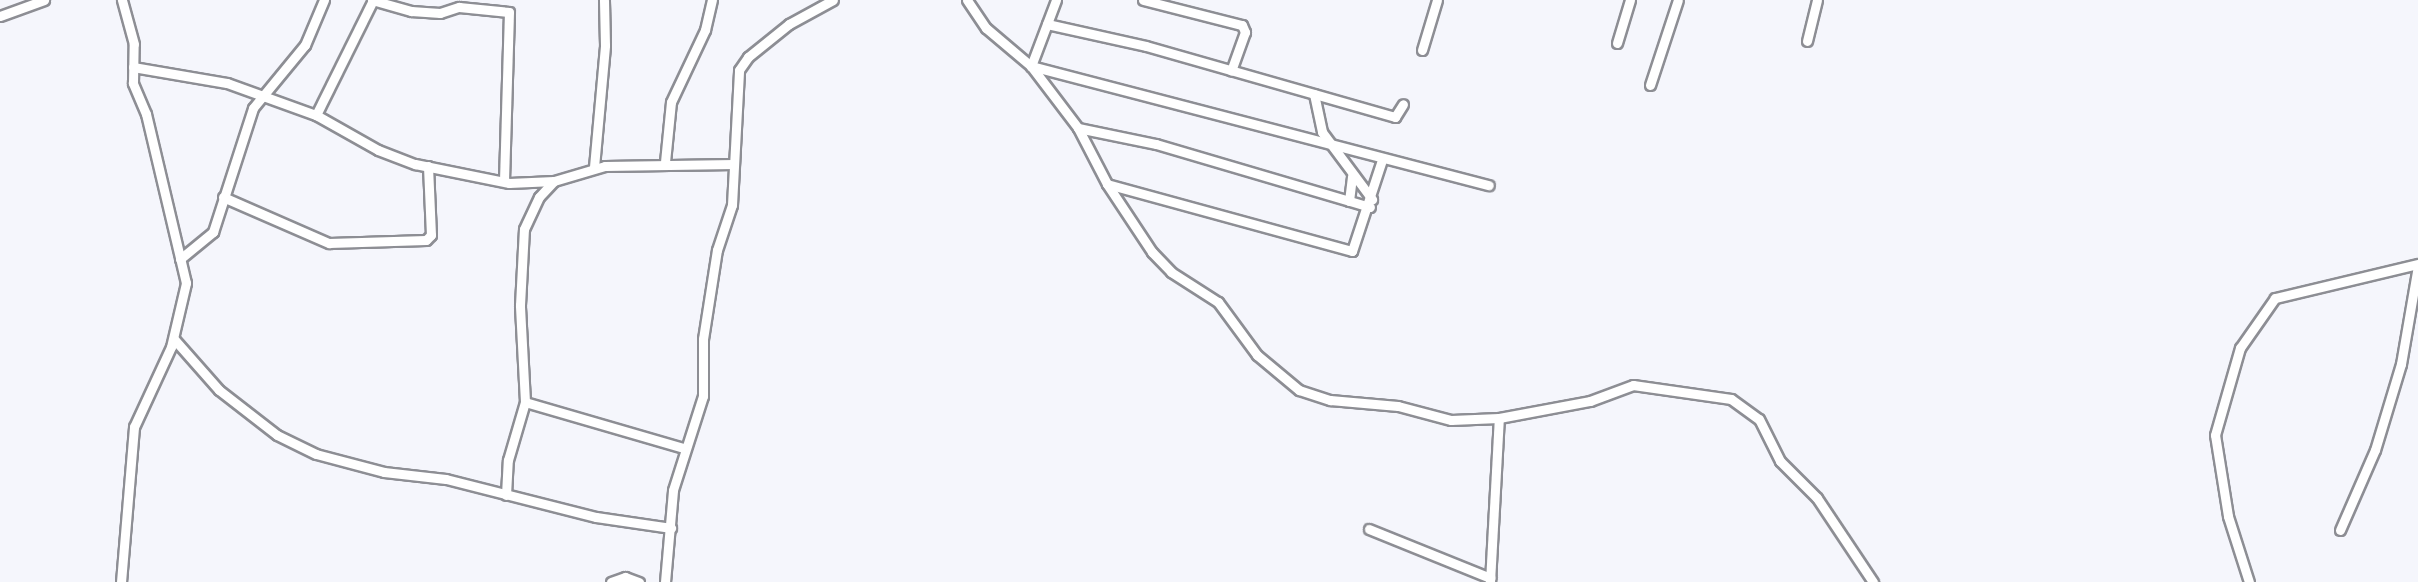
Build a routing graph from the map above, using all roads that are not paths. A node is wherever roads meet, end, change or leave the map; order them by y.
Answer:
1 (44, 0) edge
2 (122, 0) edge
3 (324, 0) edge
4 (373, 0) edge
5 (604, 0) edge
6 (712, 0) edge
7 (832, 0) edge
8 (967, 0) edge
9 (1056, 0) edge
10 (1143, 0) edge
11 (1437, 0) edge
12 (1630, 0) edge
13 (1678, 0) edge
14 (1816, 0) edge
15 (0, 16) edge
16 (1048, 24) junction
17 (1807, 41) dead end
18 (1617, 44) dead end
19 (1422, 50) dead end
20 (1031, 66) junction
21 (133, 67) junction
22 (1231, 71) junction
23 (1650, 85) dead end
24 (261, 94) junction
25 (1314, 94) junction
26 (1403, 104) dead end
27 (316, 115) junction
28 (1078, 128) junction
29 (1332, 148) junction
30 (1382, 160) junction
31 (665, 162) junction
32 (734, 164) junction
33 (428, 166) junction
34 (594, 167) junction
35 (1352, 176) junction
36 (504, 181) junction
37 (554, 181) junction
38 (1107, 184) junction
39 (1489, 186) dead end
40 (223, 197) junction
41 (1349, 201) junction
42 (1371, 203) junction
43 (180, 259) junction
44 (2418, 265) edge
45 (174, 339) junction
46 (525, 402) junction
47 (1499, 418) junction
48 (683, 448) junction
49 (506, 495) junction
50 (671, 528) junction
51 (1369, 529) dead end
52 (2340, 530) dead end
53 (1490, 580) edge
54 (121, 582) edge
55 (611, 582) edge
56 (639, 582) edge
57 (665, 582) edge
58 (1872, 582) edge
59 (2249, 582) edge

1 - 15 street
2 - 21 street
3 - 24 street
4 - 27 street
4 - 36 street
5 - 34 street
6 - 31 street
7 - 32 street
8 - 20 street
9 - 16 street
10 - 22 street
11 - 19 street
12 - 18 street
13 - 23 street
14 - 17 street
16 - 20 street
16 - 22 street
20 - 28 street
20 - 29 street
21 - 24 street
21 - 43 street
22 - 25 street
24 - 27 street
24 - 40 street
25 - 26 street
25 - 29 street
27 - 33 street
28 - 38 street
28 - 41 street
29 - 30 street
29 - 35 street
30 - 39 street
30 - 42 street
31 - 32 street
31 - 34 street
32 - 48 street
33 - 36 street
33 - 40 street
34 - 37 street
35 - 41 street
35 - 42 street
36 - 37 street
37 - 46 street
38 - 42 street
38 - 47 street
40 - 43 street
41 - 42 street
43 - 45 street
44 - 52 street
44 - 59 street
45 - 49 street
45 - 54 street
46 - 48 street
46 - 49 street
47 - 53 street
47 - 58 street
48 - 50 street
49 - 50 street
50 - 57 street
51 - 53 street
55 - 56 street

